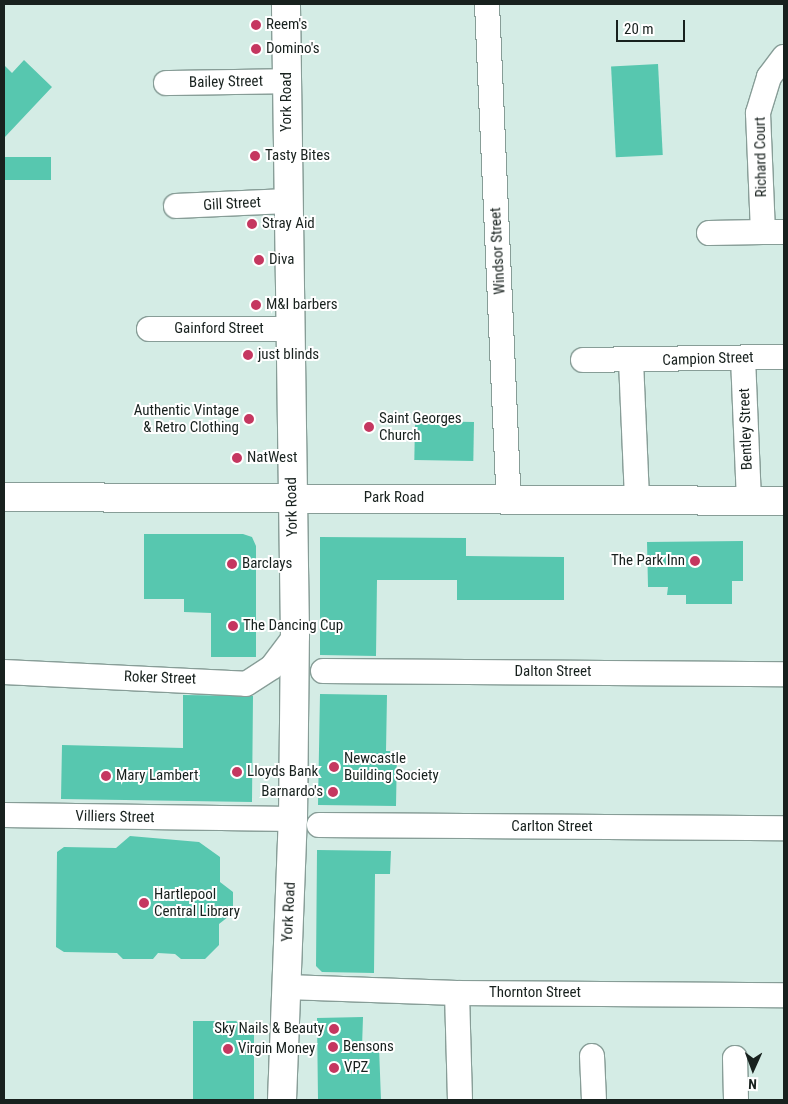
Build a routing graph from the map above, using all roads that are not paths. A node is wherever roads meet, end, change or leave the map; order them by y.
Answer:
1 (286, 4) edge
2 (487, 4) edge
3 (784, 58) edge
4 (286, 81) junction
5 (166, 83) dead end
6 (287, 201) junction
7 (176, 206) dead end
8 (774, 232) edge
9 (709, 233) dead end
10 (288, 329) junction
11 (149, 330) dead end
12 (784, 357) edge
13 (744, 358) junction
14 (583, 360) dead end
15 (631, 361) junction
16 (4, 497) edge
17 (292, 498) junction
18 (509, 498) junction
19 (637, 499) junction
20 (784, 500) edge
21 (749, 501) junction
22 (295, 636) junction
23 (322, 671) dead end
24 (4, 672) edge
25 (784, 674) edge
26 (4, 815) edge
27 (293, 819) junction
28 (319, 825) dead end
29 (784, 828) edge
30 (286, 987) junction
31 (457, 993) junction
32 (784, 995) edge
33 (592, 1056) dead end
34 (735, 1058) dead end
35 (282, 1100) edge
36 (460, 1100) edge
37 (594, 1100) edge
38 (736, 1100) edge

1 - 4 main road, York Road
2 - 18 street, Windsor Street
3 - 8 street, Richard Court
4 - 5 street, Bailey Street
4 - 6 main road, York Road
6 - 7 street, Gill Street
6 - 10 main road, York Road
8 - 9 street, Richard Court
10 - 11 street, Gainford Street
10 - 17 main road, York Road
12 - 13 street, Campion Street
13 - 15 street, Campion Street
13 - 21 street, Bentley Street
14 - 15 street, Campion Street
15 - 19 street
16 - 17 main road, Park Road
17 - 18 main road, Park Road
17 - 22 main road, York Road
18 - 19 main road, Park Road
19 - 21 main road, Park Road
20 - 21 main road, Park Road
22 - 24 street, Roker Street
22 - 27 main road, York Road
23 - 25 street, Dalton Street
26 - 27 street, Villiers Street
27 - 30 main road, York Road
28 - 29 street, Carlton Street
30 - 31 street, Thornton Street
30 - 35 main road, York Road
31 - 32 street, Thornton Street
31 - 36 street
33 - 37 street
34 - 38 street

